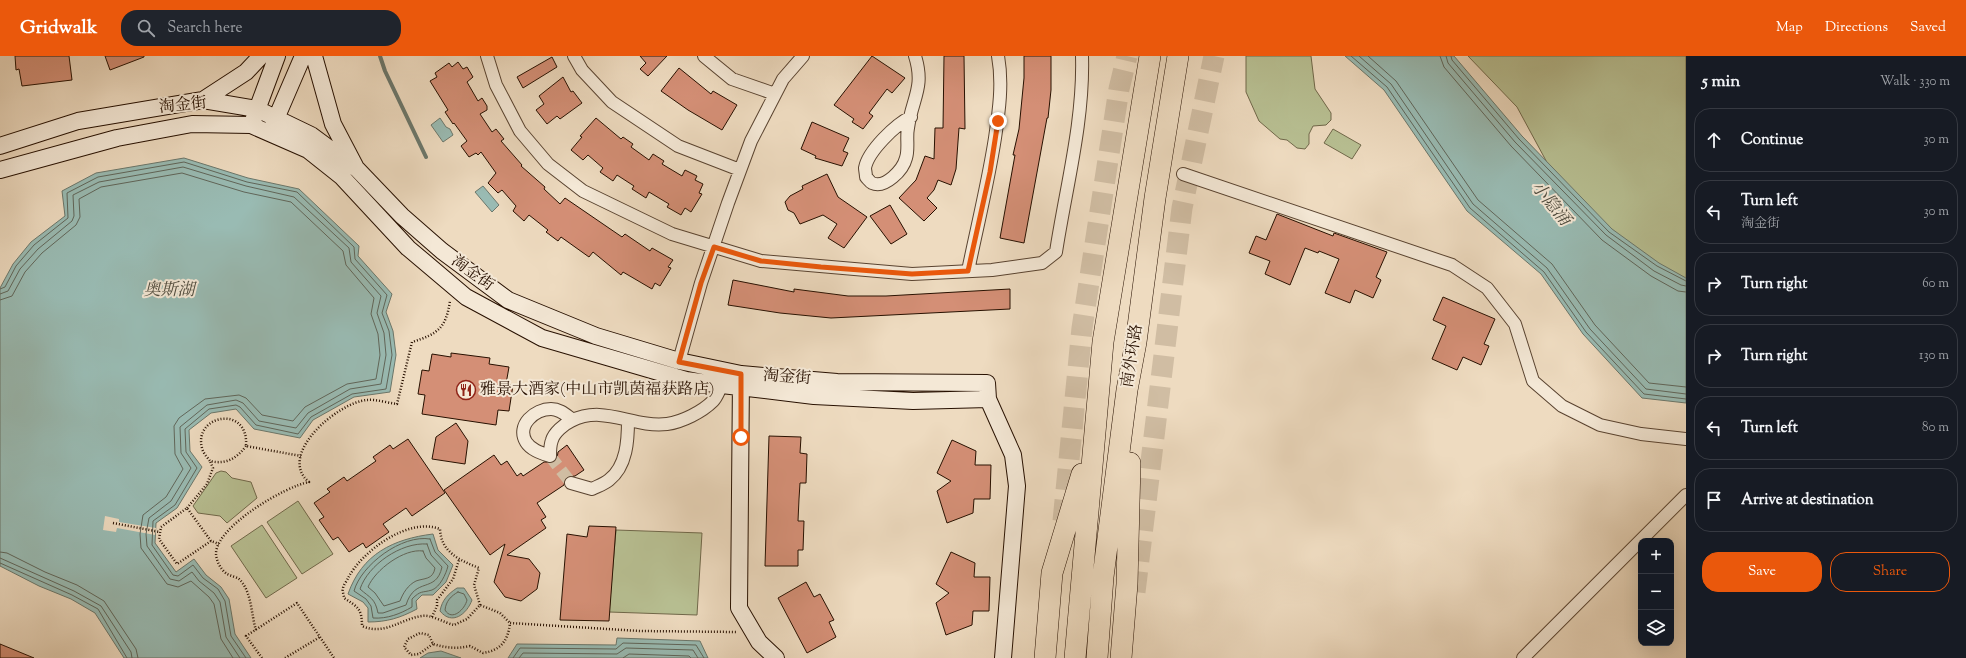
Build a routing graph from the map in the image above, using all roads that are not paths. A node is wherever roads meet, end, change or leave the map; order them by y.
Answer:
1 (262, 56) edge
2 (277, 56) edge
3 (303, 56) edge
4 (314, 56) edge
5 (487, 56) edge
6 (574, 56) edge
7 (704, 56) edge
8 (803, 56) edge
9 (915, 56) edge
10 (998, 56) edge
11 (1082, 56) edge
12 (1150, 56) edge
13 (1178, 56) edge
14 (775, 94) junction
15 (203, 100) junction
16 (257, 109) junction
17 (911, 116) junction
18 (277, 118) junction
19 (251, 125) junction
20 (270, 133) junction
21 (0, 146) edge
22 (356, 169) junction
23 (0, 170) edge
24 (740, 170) junction
25 (1183, 174) dead end
26 (714, 247) junction
27 (968, 271) junction
28 (679, 362) junction
29 (740, 381) junction
30 (722, 385) junction
31 (1127, 390) junction
32 (573, 420) dead end
33 (628, 420) junction
34 (1095, 429) junction
35 (1686, 438) edge
36 (571, 483) tunnel mouth
37 (1686, 495) edge
38 (776, 658) edge
39 (1003, 658) edge
40 (1045, 658) edge
41 (1075, 658) edge
42 (1097, 658) edge
43 (1121, 658) edge
44 (1523, 658) edge

1 - 15 street
2 - 16 street
3 - 18 street
4 - 22 street
5 - 26 street
6 - 24 street
7 - 14 street
8 - 14 street
9 - 17 street
10 - 27 street
11 - 27 street
12 - 34 highway, 南外环路
13 - 31 highway, 南外环路
14 - 24 street
15 - 16 street, 淘金街
15 - 21 street, 淘金街
16 - 18 street, 淘金街
16 - 19 street
17 - 17 street
18 - 20 street
18 - 22 street, 淘金街
19 - 20 street
19 - 23 street, 淘金街
20 - 30 street
22 - 28 street, 淘金街
24 - 26 street
25 - 35 street
26 - 27 street
26 - 28 street
28 - 29 street, 淘金街
29 - 30 street
29 - 38 street
29 - 39 street
30 - 33 street
31 - 42 highway, 南外环路
31 - 43 highway
32 - 33 street
33 - 36 street
34 - 40 highway
34 - 41 highway, 南外环路
37 - 44 street

